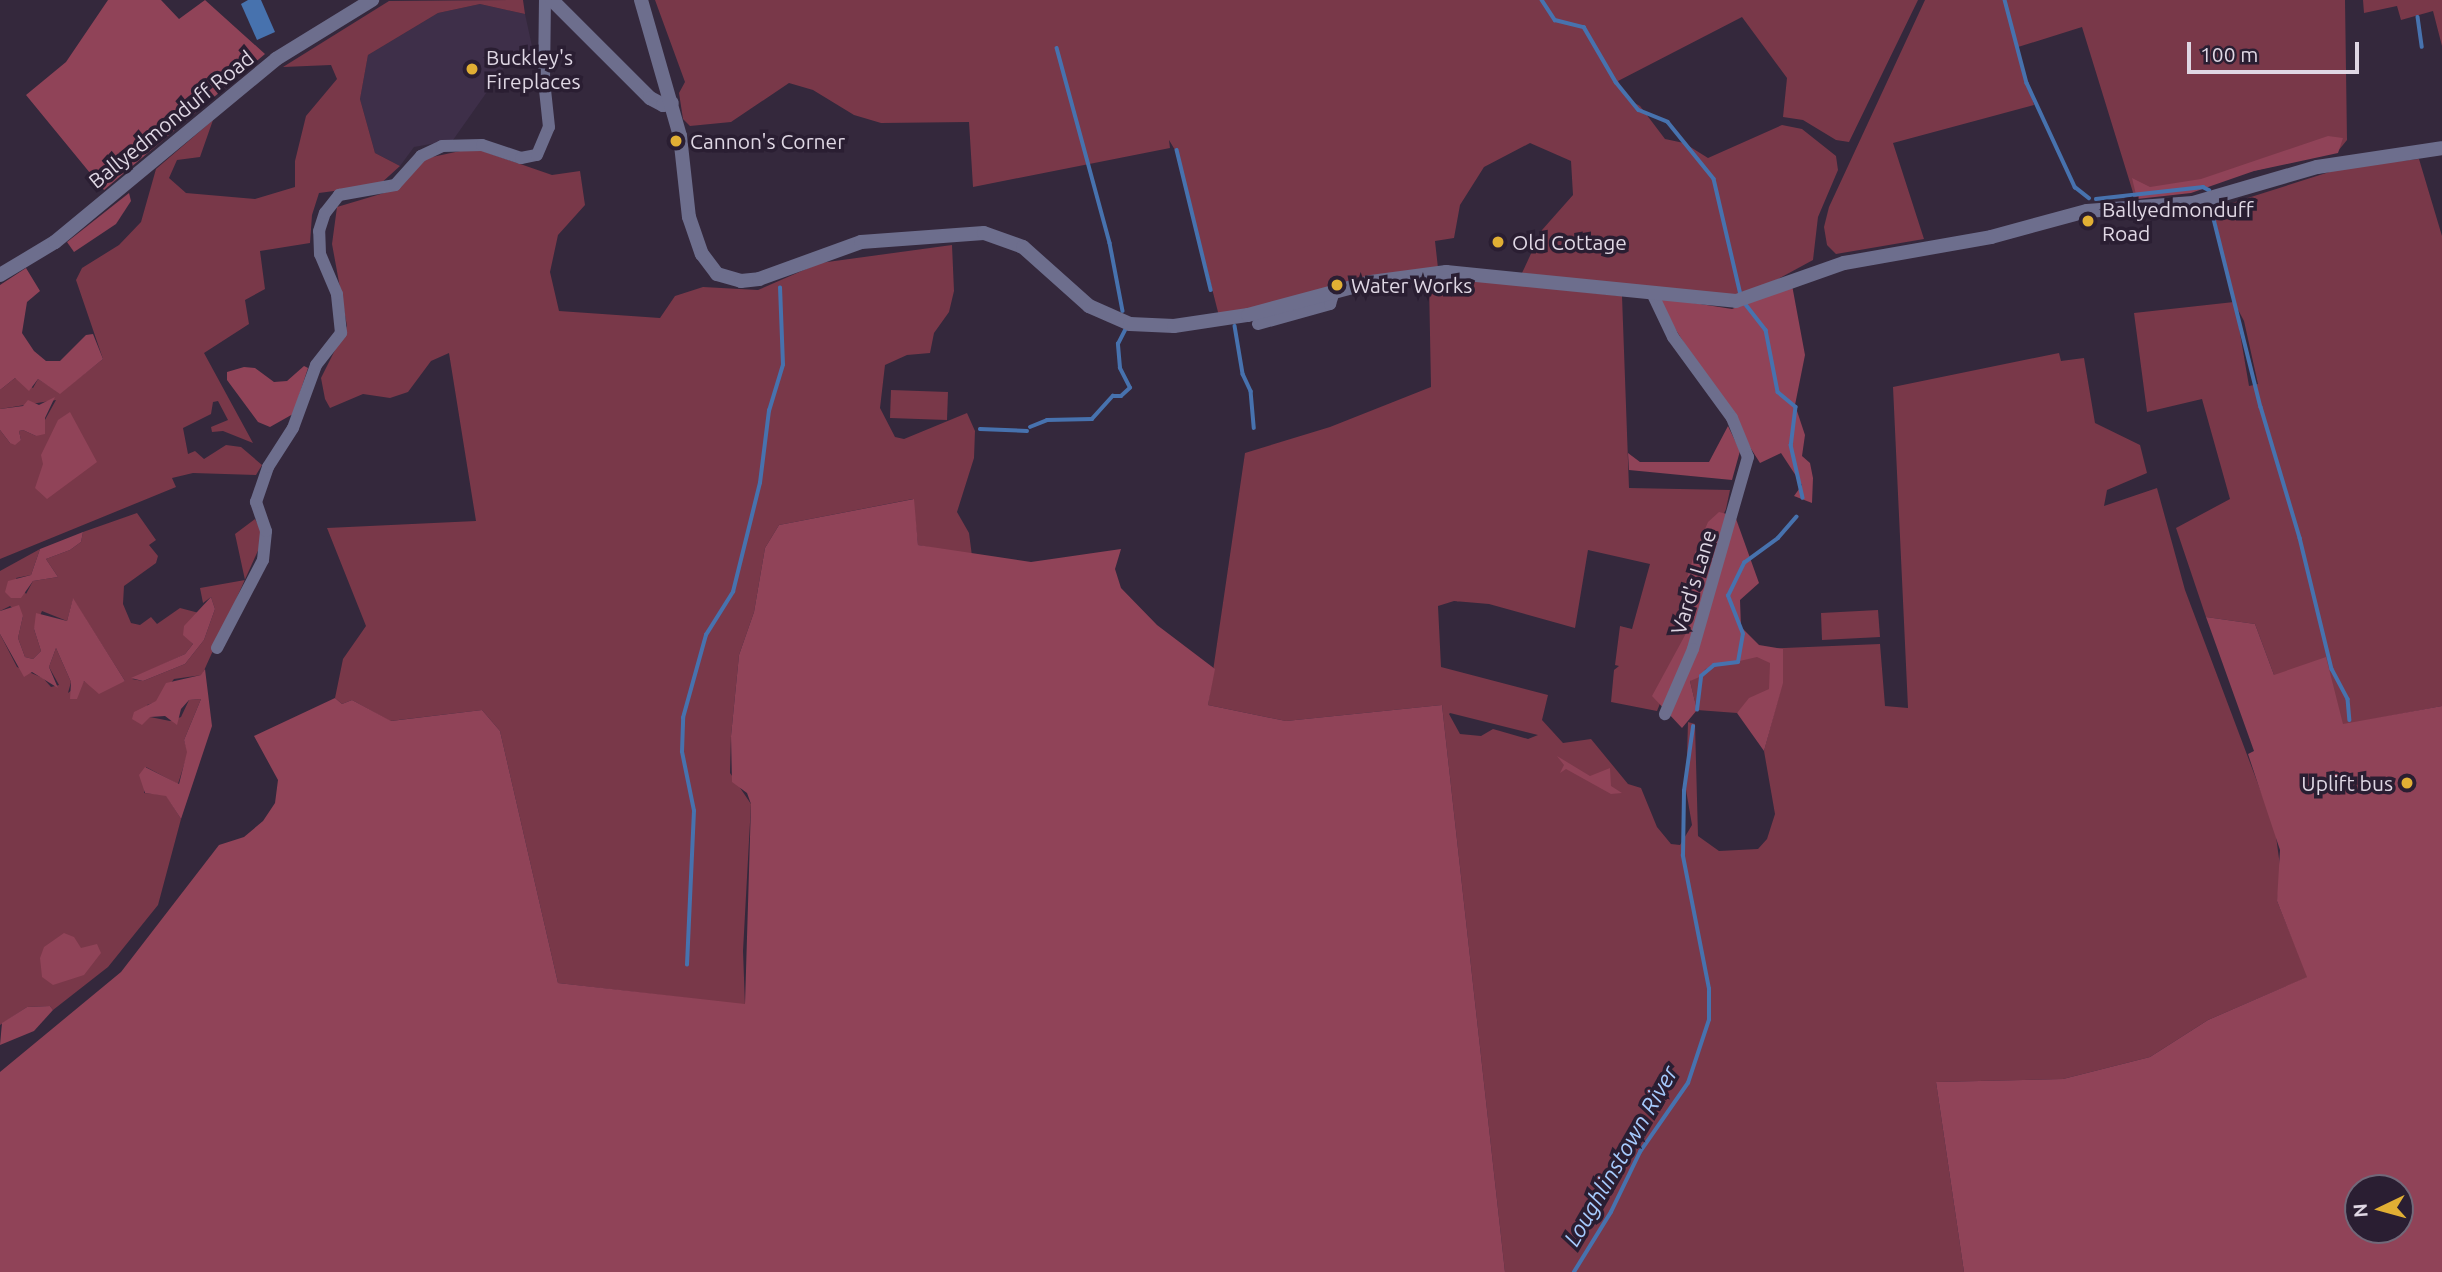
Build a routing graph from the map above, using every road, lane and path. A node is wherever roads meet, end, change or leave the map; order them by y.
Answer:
1 (372, 0) edge
2 (545, 0) edge
3 (552, 0) edge
4 (641, 0) edge
5 (673, 103) junction
6 (2442, 148) edge
7 (0, 275) edge
8 (1334, 292) junction
9 (1652, 293) junction
10 (1258, 324) dead end
11 (217, 648) dead end
12 (1665, 714) dead end

1 - 7 street, Ballyedmonduff Road
2 - 11 street
3 - 5 street
4 - 5 street
5 - 8 street
6 - 9 street
8 - 9 street
8 - 10 street
9 - 12 street, Vard's Lane

